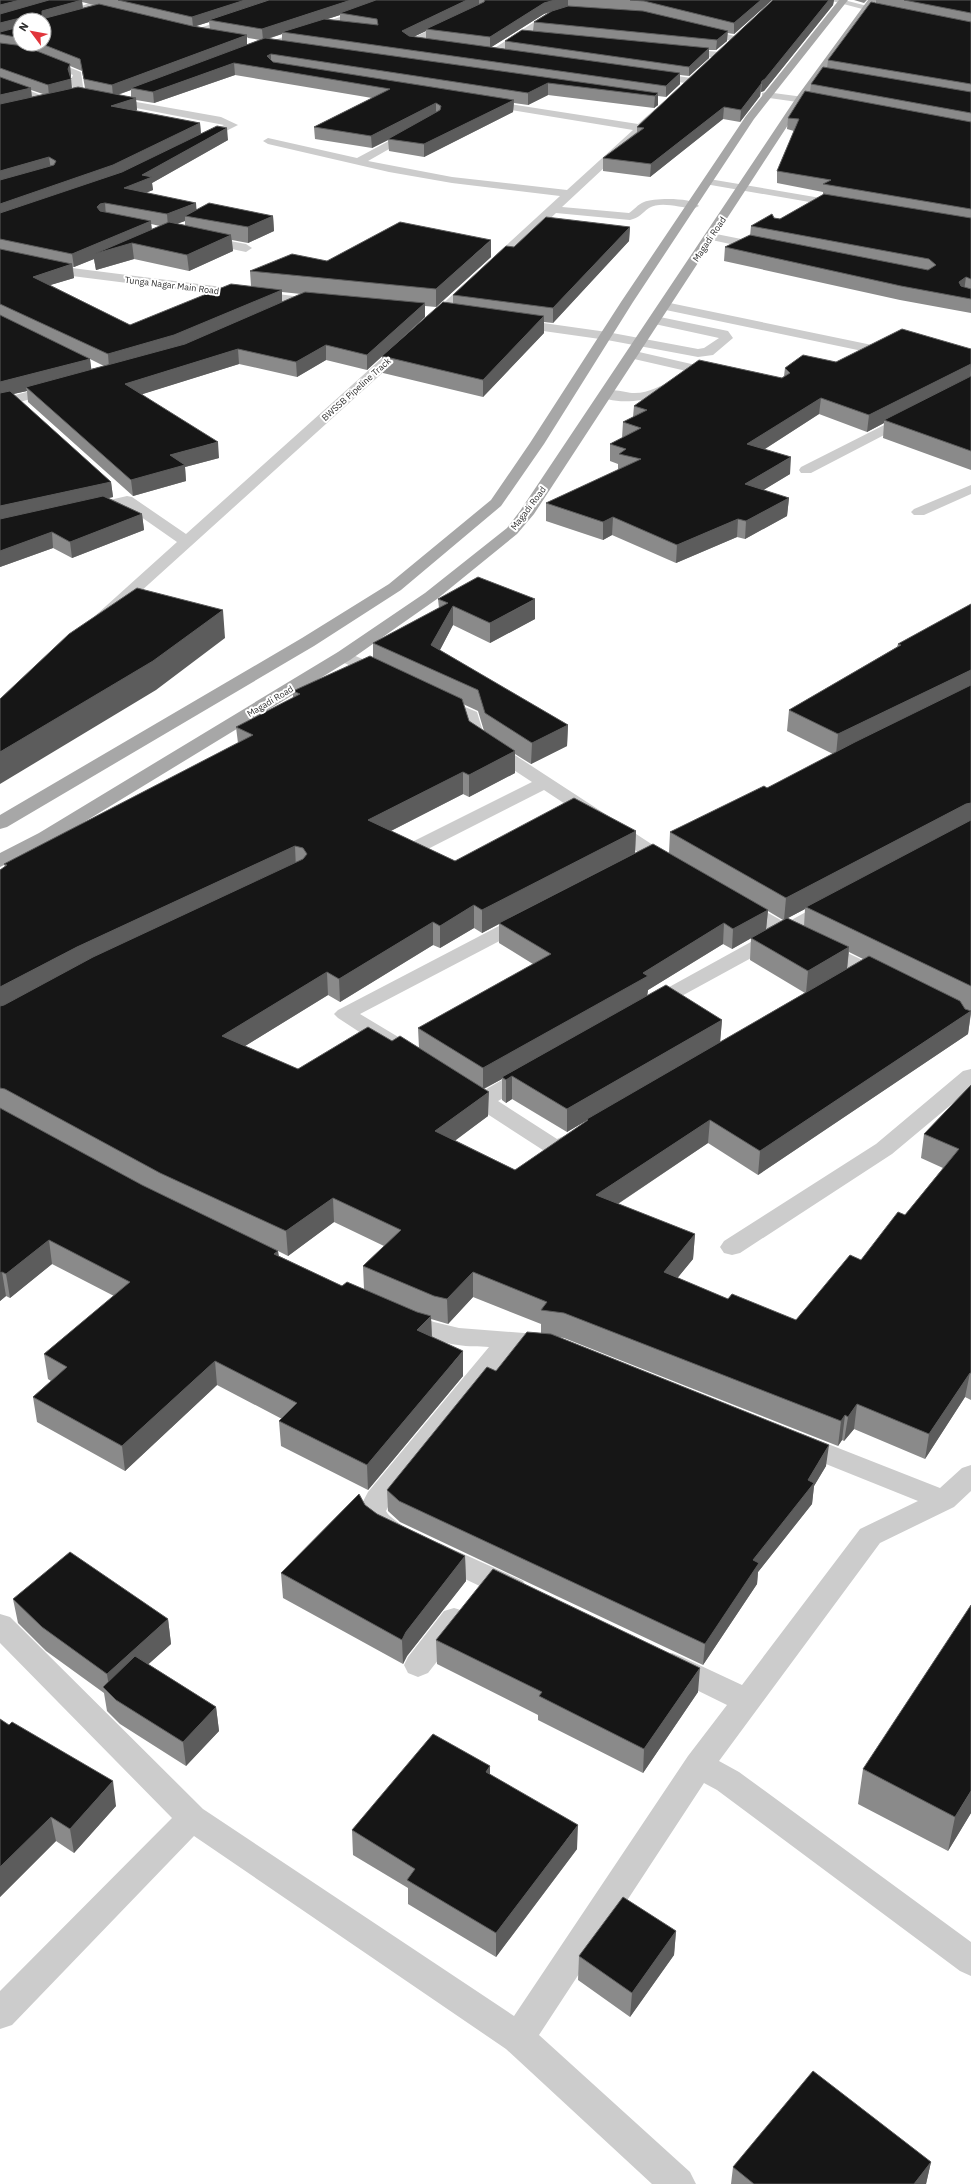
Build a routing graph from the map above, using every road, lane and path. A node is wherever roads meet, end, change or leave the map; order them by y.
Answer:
1 (107, 0) edge
2 (292, 0) edge
3 (397, 0) edge
4 (832, 0) edge
5 (843, 1) edge
6 (70, 4) edge
7 (870, 4) edge
8 (83, 7) junction
9 (568, 11) edge
10 (905, 16) edge
11 (78, 17) edge
12 (459, 19) edge
13 (325, 25) junction
14 (689, 27) edge
15 (346, 28) edge
16 (746, 29) edge
17 (521, 35) junction
18 (214, 36) edge
19 (536, 36) edge
20 (735, 39) junction
21 (243, 41) edge
22 (411, 42) junction
23 (426, 44) edge
24 (264, 45) junction
25 (0, 49) edge
26 (287, 49) edge
27 (672, 50) edge
28 (243, 53) edge
29 (384, 55) edge
30 (508, 56) edge
31 (720, 56) junction
32 (638, 74) edge
33 (818, 74) junction
34 (833, 76) edge
35 (692, 81) junction
36 (0, 83) edge
37 (680, 92) edge
38 (136, 93) edge
39 (79, 95) edge
40 (766, 96) junction
41 (801, 98) junction
42 (477, 102) edge
43 (669, 102) edge
44 (838, 105) edge
45 (0, 112) edge
46 (421, 127) edge
47 (641, 128) junction
48 (268, 141) dead end
49 (190, 146) edge
50 (358, 162) junction
51 (709, 182) junction
52 (744, 187) junction
53 (570, 194) junction
54 (822, 201) junction
55 (693, 206) junction
56 (853, 206) edge
57 (553, 209) junction
58 (808, 210) edge
59 (192, 237) edge
60 (711, 237) junction
61 (246, 248) edge
62 (781, 250) edge
63 (0, 257) edge
64 (98, 263) edge
65 (76, 272) junction
66 (302, 301) junction
67 (333, 304) edge
68 (665, 306) junction
69 (281, 310) edge
70 (425, 312) edge
71 (440, 313) junction
72 (456, 315) edge
73 (655, 320) junction
74 (503, 322) edge
75 (607, 336) junction
76 (640, 342) junction
77 (872, 349) edge
78 (632, 354) junction
79 (679, 366) junction
80 (729, 377) edge
81 (66, 386) edge
82 (606, 394) junction
83 (15, 399) junction
84 (0, 403) edge
85 (27, 410) edge
86 (923, 410) edge
87 (806, 470) dead end
88 (971, 489) edge
89 (115, 490) dead end
90 (127, 500) junction
91 (75, 512) edge
92 (919, 512) dead end
93 (186, 541) junction
94 (90, 628) edge
95 (344, 656) junction
96 (400, 683) edge
97 (428, 696) edge
98 (544, 783) junction
99 (0, 823) edge
100 (673, 844) edge
101 (413, 849) edge
102 (645, 858) junction
103 (0, 862) edge
104 (685, 873) edge
105 (725, 896) edge
106 (846, 897) edge
107 (540, 912) edge
108 (784, 930) junction
109 (866, 968) junction
110 (845, 980) edge
111 (901, 986) edge
112 (633, 1015) edge
113 (411, 1055) edge
114 (544, 1065) edge
115 (443, 1075) edge
116 (971, 1076) edge
117 (483, 1100) junction
118 (592, 1129) edge
119 (732, 1247) dead end
120 (384, 1310) edge
121 (509, 1340) junction
122 (576, 1353) edge
123 (775, 1433) edge
124 (971, 1475) edge
125 (944, 1500) junction
126 (477, 1591) junction
127 (538, 1601) edge
128 (0, 1626) edge
129 (653, 1656) edge
130 (418, 1665) dead end
131 (747, 1701) junction
132 (699, 1764) junction
133 (192, 1818) junction
134 (971, 1961) edge
135 (0, 2014) edge
136 (518, 2038) junction
137 (678, 2184) edge

1 - 8 street
2 - 18 street
3 - 13 street
4 - 5 street
5 - 7 street
5 - 40 main road
6 - 8 street
7 - 10 street
7 - 33 main road, Magadi Road
8 - 11 street
9 - 17 street
12 - 22 street
13 - 15 street
13 - 24 street
14 - 20 street
16 - 20 street
17 - 19 street
17 - 30 street
20 - 31 street
21 - 24 street
22 - 23 street
22 - 29 street
24 - 26 street
24 - 28 street
25 - 39 street
27 - 31 street
31 - 35 street
32 - 35 street
33 - 34 street
33 - 41 main road, Magadi Road
35 - 37 street
36 - 45 street
38 - 49 street
40 - 41 street
40 - 51 main road
41 - 44 street
41 - 52 main road, Magadi Road
42 - 47 street
43 - 47 street, BWSSB Pipeline Track
46 - 50 street
47 - 53 street, BWSSB Pipeline Track
48 - 50 street
50 - 53 street
51 - 52 street
51 - 55 main road
52 - 54 street
52 - 60 main road, Magadi Road
53 - 57 street, BWSSB Pipeline Track
54 - 56 street
54 - 58 street
55 - 57 street
55 - 75 main road
57 - 71 street, BWSSB Pipeline Track
59 - 61 street
60 - 62 street
60 - 68 main road, Magadi Road
63 - 65 street, Tunga Nagar Main Road
64 - 65 street
65 - 66 street, Tunga Nagar Main Road
66 - 67 street, Tunga Nagar Main Road
66 - 69 street
68 - 73 main road, Magadi Road
68 - 77 street
70 - 71 street
71 - 72 street
71 - 93 street, BWSSB Pipeline Track
73 - 76 main road, Magadi Road
73 - 76 street
74 - 75 street
75 - 76 street
75 - 99 main road
76 - 78 main road, Magadi Road
78 - 79 street
78 - 82 main road, Magadi Road
79 - 80 street
79 - 82 street
81 - 83 street
82 - 95 main road, Magadi Road
83 - 84 street
83 - 85 street
86 - 87 street
88 - 92 street
89 - 90 street
90 - 91 street
90 - 93 street
93 - 94 street, BWSSB Pipeline Track
95 - 96 street
95 - 103 main road, Magadi Road
97 - 98 street
98 - 101 street
98 - 102 street
100 - 102 street
102 - 104 street
105 - 108 street
106 - 108 street
107 - 113 street
108 - 109 street
108 - 112 street
109 - 110 street
109 - 111 street
114 - 117 street
115 - 117 street
116 - 119 street
117 - 118 street
120 - 121 street
121 - 122 street
121 - 126 street
123 - 125 street
124 - 125 street
125 - 131 street
126 - 127 street
126 - 130 street
128 - 133 street
129 - 131 street
131 - 132 street
132 - 134 street
132 - 136 street
133 - 135 street
133 - 136 street
136 - 137 street

